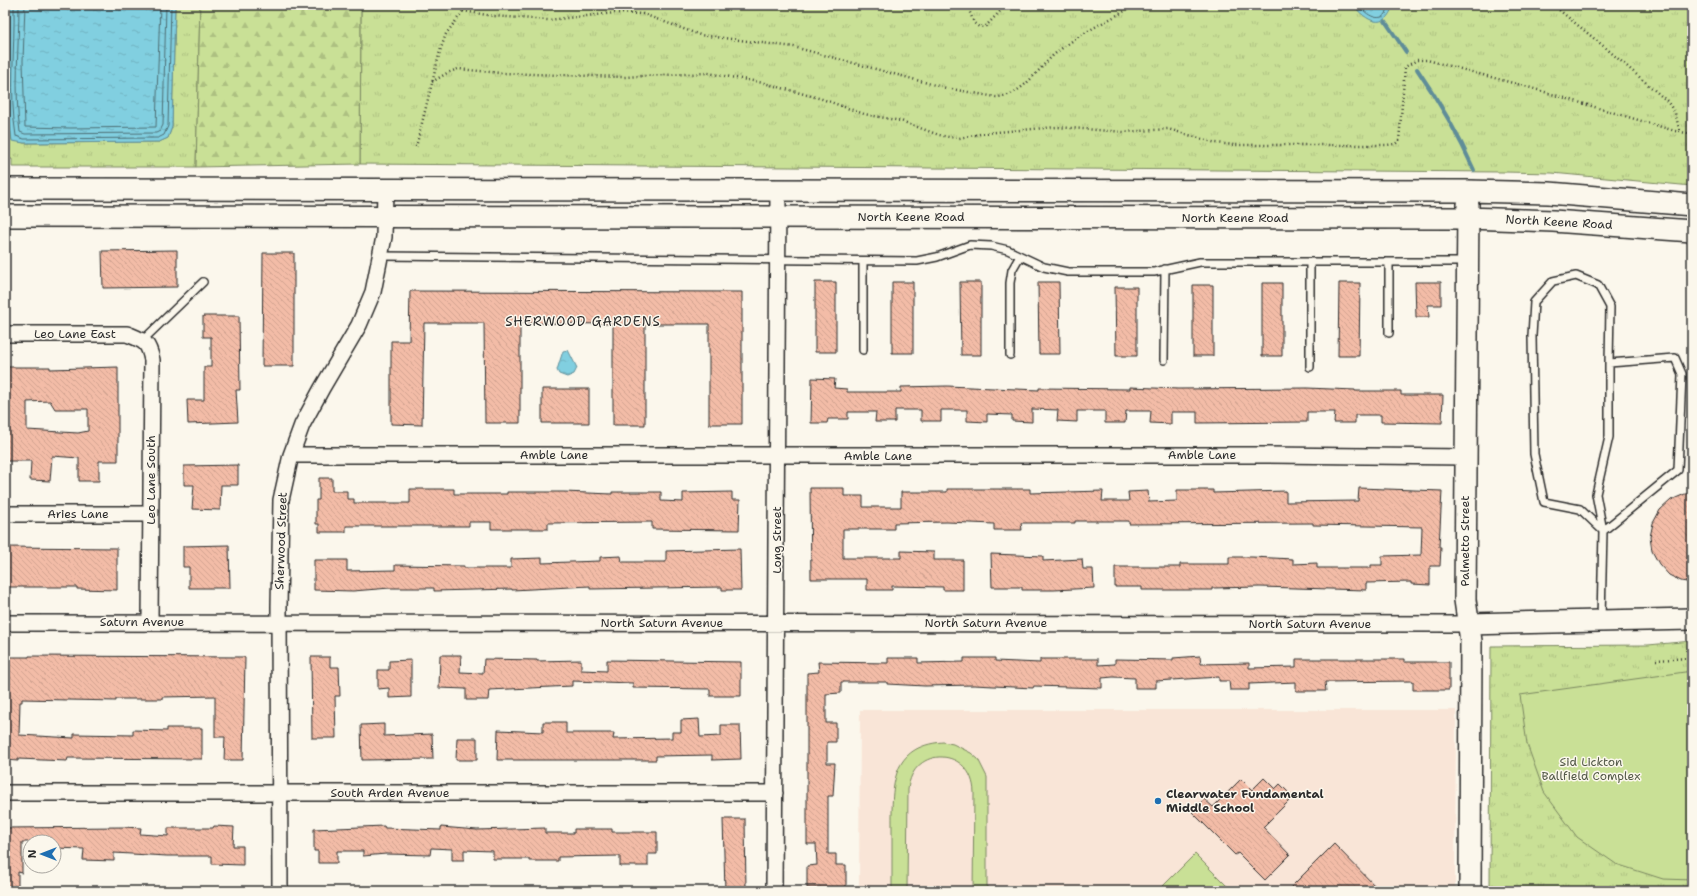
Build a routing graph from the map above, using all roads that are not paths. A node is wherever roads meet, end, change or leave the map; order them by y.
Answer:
1 (5, 189) edge
2 (385, 189) junction
3 (778, 190) junction
4 (1468, 191) junction
5 (1692, 205) edge
6 (5, 216) edge
7 (384, 217) junction
8 (778, 217) junction
9 (1468, 218) junction
10 (1692, 231) edge
11 (381, 256) junction
12 (1020, 256) junction
13 (778, 261) junction
14 (863, 261) junction
15 (1310, 262) junction
16 (1389, 262) junction
17 (1467, 262) junction
18 (1165, 269) junction
19 (203, 282) dead end
20 (1389, 333) dead end
21 (5, 334) edge
22 (143, 340) junction
23 (863, 350) dead end
24 (1010, 355) dead end
25 (1164, 360) dead end
26 (1609, 363) junction
27 (1310, 366) dead end
28 (291, 455) junction
29 (777, 456) junction
30 (1466, 457) junction
31 (5, 514) edge
32 (150, 514) junction
33 (1603, 531) junction
34 (1692, 619) edge
35 (1601, 621) junction
36 (150, 622) junction
37 (5, 623) edge
38 (279, 623) junction
39 (776, 623) junction
40 (1468, 624) junction
41 (5, 792) edge
42 (280, 793) junction
43 (775, 793) junction
44 (280, 891) edge
45 (774, 891) edge
46 (1470, 891) edge

1 - 2 main road
2 - 3 main road
2 - 7 street, Sherwood Street
3 - 4 main road
3 - 8 street, Long Street
4 - 5 main road
4 - 9 main road, Palmetto Street
6 - 7 main road, North Keene Road
7 - 8 main road, North Keene Road
7 - 11 street, Sherwood Street
8 - 9 main road, North Keene Road
8 - 13 street, Long Street
9 - 10 main road, North Keene Road
9 - 17 main road, Palmetto Street
11 - 13 lane
11 - 28 street, Sherwood Street
12 - 14 lane
12 - 18 lane
12 - 24 lane
13 - 14 lane
13 - 29 street, Long Street
14 - 23 lane
15 - 16 lane
15 - 18 lane
15 - 27 lane
16 - 17 lane
16 - 20 lane
17 - 30 main road, Palmetto Street
18 - 25 lane
19 - 22 lane
21 - 22 street, Leo Lane East
22 - 32 street, Leo Lane South
26 - 33 lane
26 - 33 lane
26 - 33 lane
28 - 29 street, Amble Lane
28 - 38 street, Sherwood Street
29 - 30 street, Amble Lane
29 - 39 street, Long Street
30 - 40 main road, Palmetto Street
31 - 32 street, Aries Lane
32 - 36 street, Leo Lane South
33 - 35 lane
34 - 35 main road, North Saturn Avenue
35 - 40 main road, North Saturn Avenue
36 - 37 street, Saturn Avenue
36 - 38 street, Saturn Avenue
38 - 39 street, North Saturn Avenue
38 - 42 street, Sherwood Street
39 - 40 street, North Saturn Avenue
39 - 43 street, Long Street
40 - 46 main road, Palmetto Street
41 - 42 street, South Arden Avenue
42 - 43 street, South Arden Avenue
42 - 44 street, Sherwood Street
43 - 45 street, Long Street

